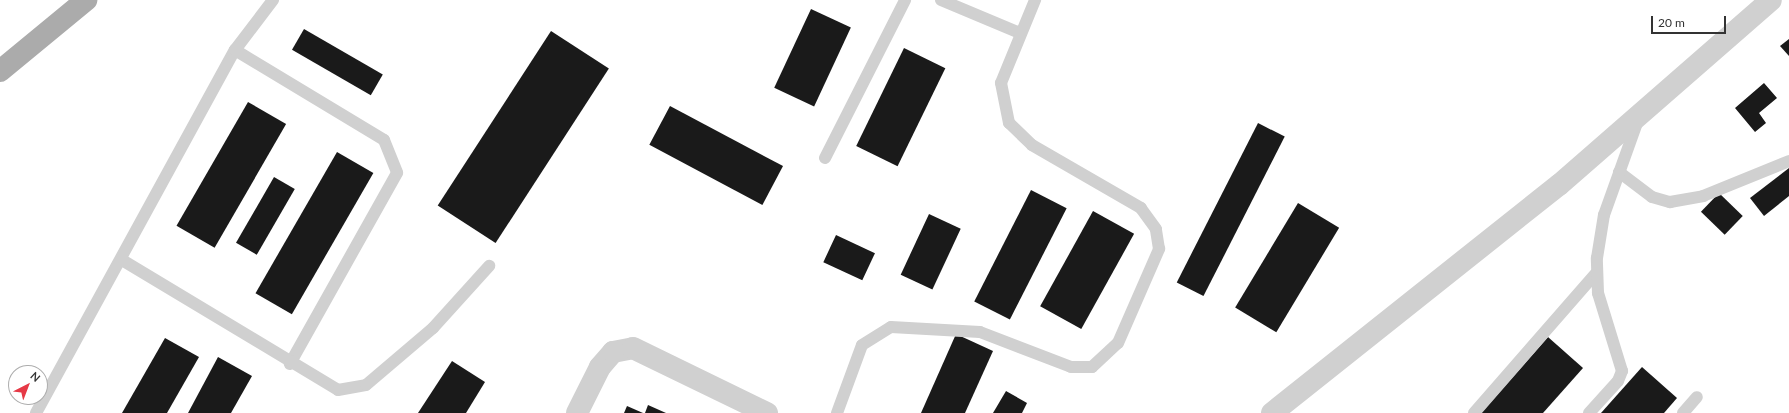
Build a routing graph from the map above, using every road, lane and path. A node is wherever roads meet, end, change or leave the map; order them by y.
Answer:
1 (86, 0) edge
2 (273, 0) edge
3 (905, 0) edge
4 (941, 0) edge
5 (1036, 0) edge
6 (1771, 0) edge
7 (1020, 33) junction
8 (235, 50) junction
9 (0, 71) edge
10 (1640, 114) junction
11 (825, 158) dead end
12 (1789, 161) edge
13 (1620, 172) junction
14 (122, 260) junction
15 (489, 266) dead end
16 (1597, 272) junction
17 (290, 364) junction
18 (1697, 396) dead end
19 (36, 413) edge
20 (577, 413) edge
21 (767, 413) edge
22 (837, 413) edge
23 (1272, 413) edge
24 (1474, 413) edge
25 (1589, 413) edge
26 (1683, 413) edge

1 - 9 main road
2 - 8 lane
3 - 11 lane
4 - 7 lane
5 - 7 lane
6 - 10 street
7 - 22 lane
8 - 14 lane
8 - 17 lane
10 - 13 lane
10 - 23 street
12 - 13 lane
13 - 16 lane
14 - 17 lane
14 - 19 lane
15 - 17 lane
16 - 24 lane
16 - 25 lane
18 - 26 lane
20 - 21 street

